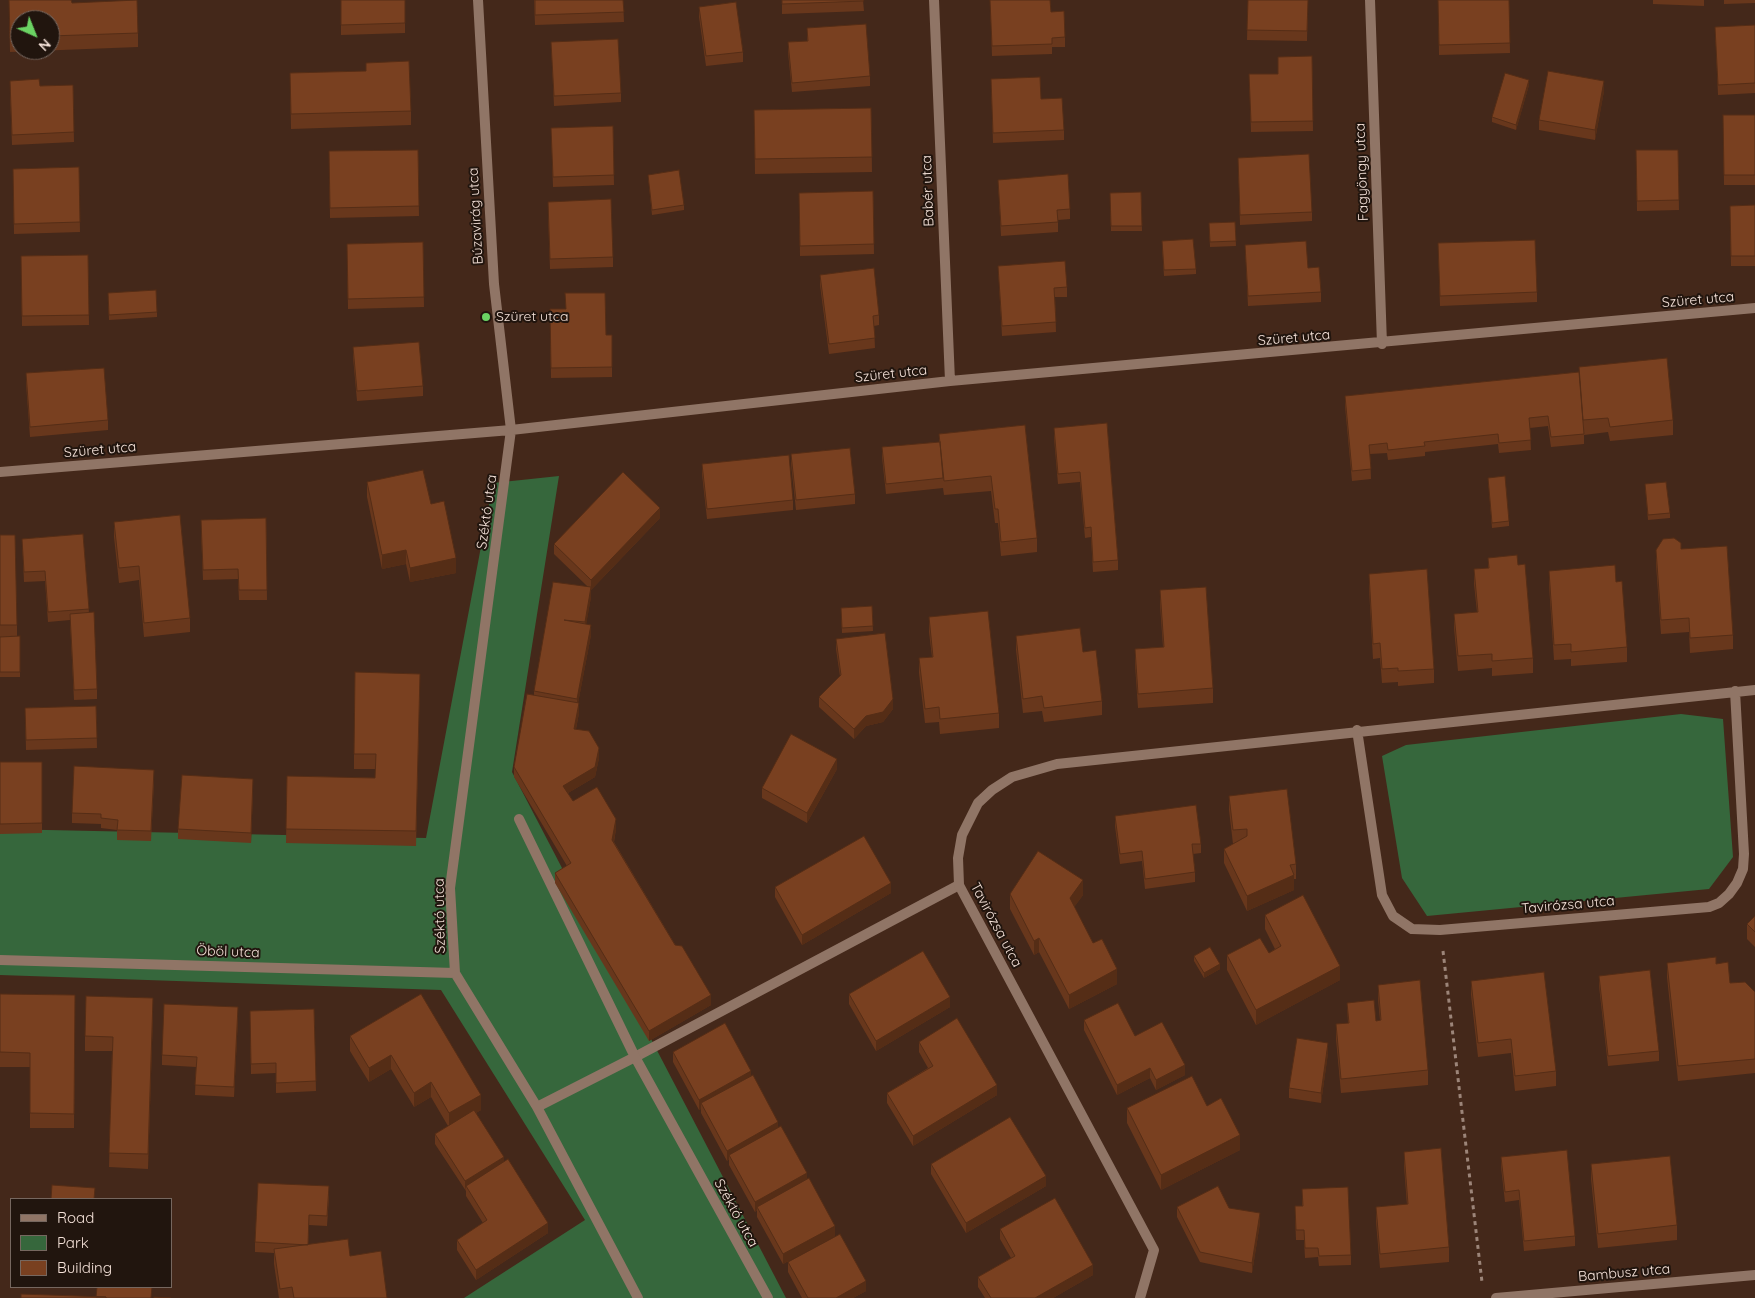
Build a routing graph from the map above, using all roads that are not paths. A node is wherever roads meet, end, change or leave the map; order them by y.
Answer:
1 (478, 0) edge
2 (934, 0) edge
3 (1370, 0) edge
4 (1755, 308) edge
5 (1382, 344) junction
6 (950, 381) junction
7 (512, 430) junction
8 (0, 472) edge
9 (1755, 690) edge
10 (1735, 691) junction
11 (1358, 730) junction
12 (519, 819) dead end
13 (959, 885) junction
14 (0, 960) edge
15 (455, 973) junction
16 (635, 1057) junction
17 (537, 1107) junction
18 (1755, 1275) edge
19 (638, 1298) edge
20 (768, 1298) edge
21 (1140, 1298) edge
22 (1496, 1298) edge

1 - 7 street, Búzavirág utca
2 - 6 street, Babér utca
3 - 5 street, Fagyöngy utca
4 - 5 street, Szüret utca
5 - 6 street, Szüret utca
6 - 7 street, Szüret utca
7 - 8 street, Szüret utca
7 - 15 street, Széktó utca
9 - 10 street, Tavirózsa utca
10 - 11 street, Tavirózsa utca
10 - 11 street, Tavirózsa utca
11 - 13 street, Tavirózsa utca
12 - 16 street, Széktó utca
13 - 16 street
13 - 21 street, Tavirózsa utca
14 - 15 street, Öböl utca
15 - 17 street, Széktó utca
16 - 17 street
16 - 20 street, Széktó utca
17 - 19 street, Széktó utca
18 - 22 street, Bambusz utca

